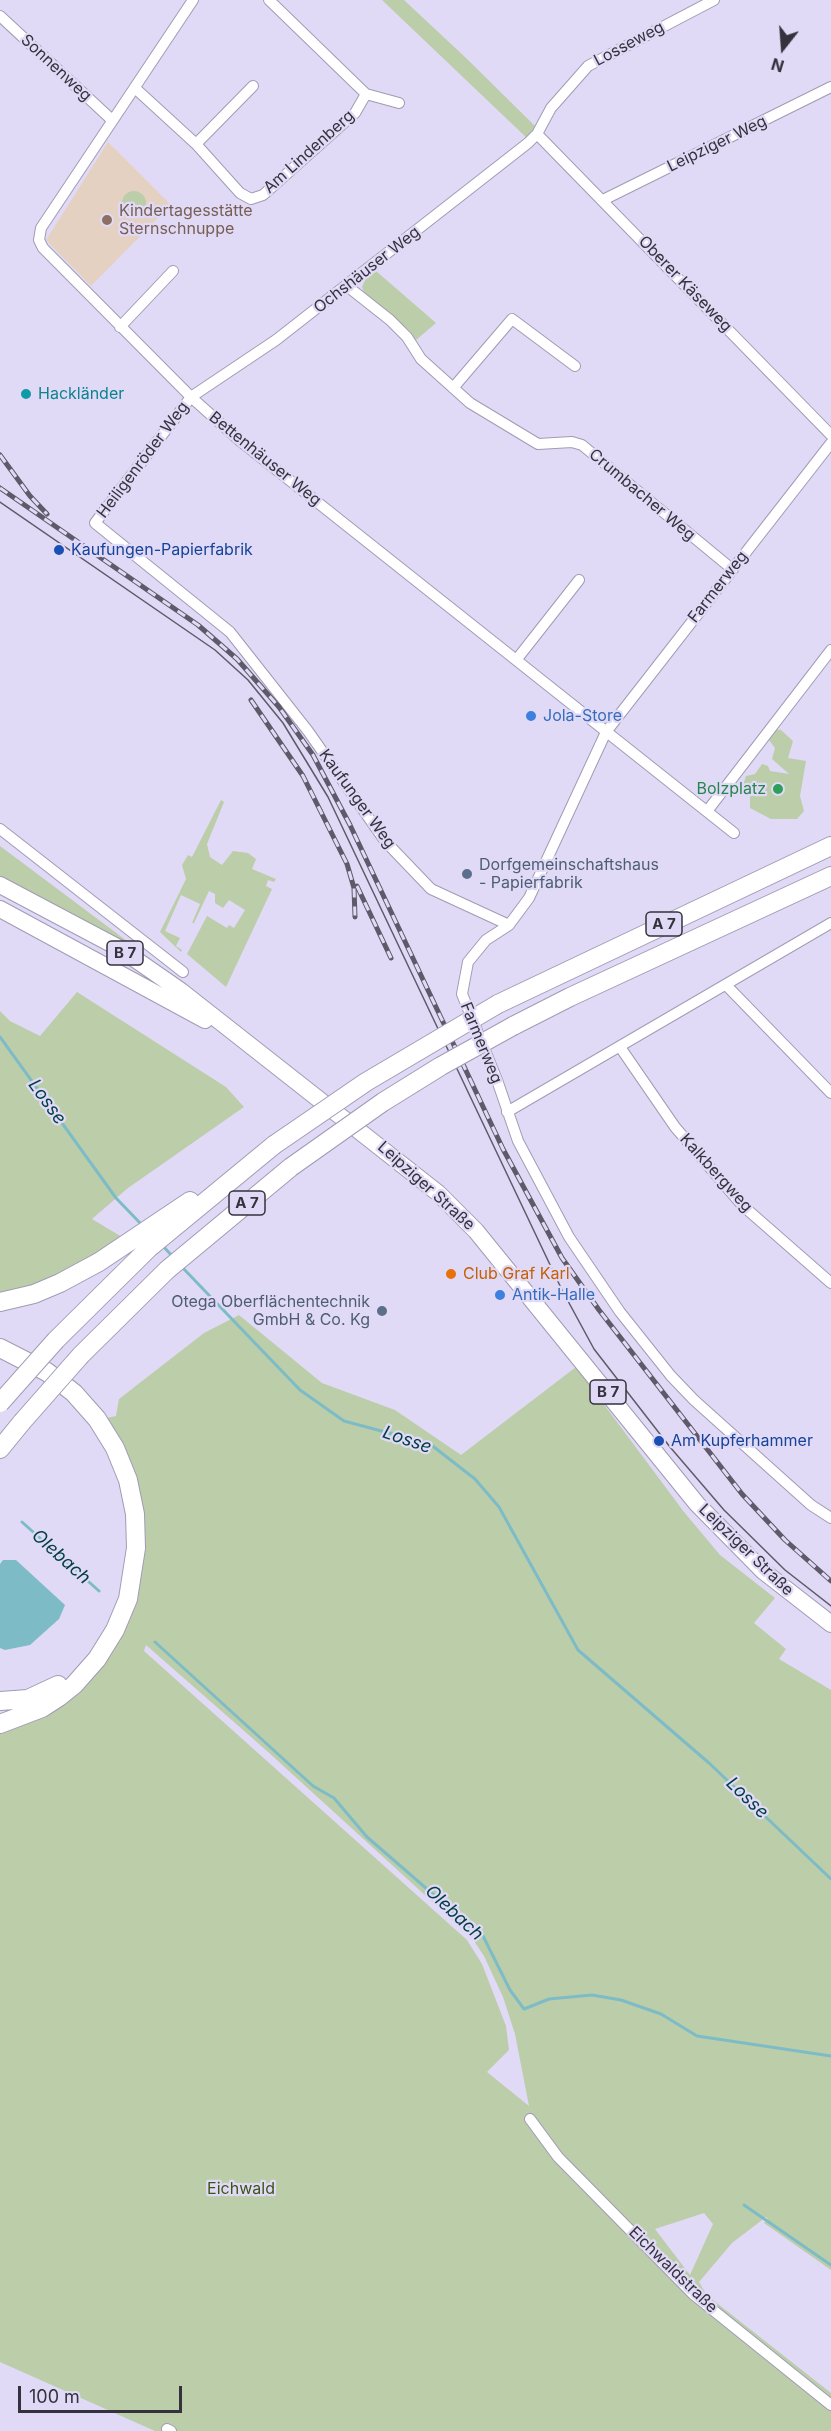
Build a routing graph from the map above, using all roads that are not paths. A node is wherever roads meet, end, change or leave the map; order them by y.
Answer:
1 (193, 0) edge
2 (269, 0) edge
3 (714, 0) edge
4 (0, 16) edge
5 (253, 86) dead end
6 (831, 87) edge
7 (136, 89) junction
8 (366, 94) junction
9 (399, 103) dead end
10 (112, 120) junction
11 (537, 134) junction
12 (195, 144) junction
13 (603, 200) junction
14 (173, 271) dead end
15 (347, 286) junction
16 (120, 327) junction
17 (575, 366) dead end
18 (453, 388) junction
19 (191, 397) junction
20 (831, 435) edge
21 (831, 443) edge
22 (95, 523) joint
23 (732, 569) junction
24 (579, 580) dead end
25 (831, 650) edge
26 (517, 659) junction
27 (606, 732) junction
28 (708, 810) junction
29 (0, 829) edge
30 (734, 833) dead end
31 (831, 846) edge
32 (831, 876) edge
33 (0, 885) edge
34 (0, 909) edge
35 (831, 923) edge
36 (509, 925) junction
37 (183, 972) dead end
38 (727, 986) junction
39 (238, 1039) junction
40 (620, 1047) junction
41 (831, 1093) edge
42 (507, 1112) junction
43 (188, 1208) junction
44 (831, 1283) edge
45 (0, 1302) edge
46 (0, 1348) edge
47 (0, 1356) edge
48 (0, 1403) edge
49 (0, 1449) edge
50 (831, 1518) edge
51 (831, 1624) edge
52 (0, 1701) edge
53 (0, 1724) edge
54 (530, 2119) dead end
55 (831, 2405) edge

1 - 7 street
2 - 8 street, Am Lindenberg
3 - 11 street, Losseweg
4 - 10 street, Sonnenweg
5 - 12 street
6 - 13 street, Leipziger Weg
7 - 10 street
7 - 12 street, Am Lindenberg
8 - 9 street, Am Lindenberg
8 - 12 street, Am Lindenberg
10 - 16 street, Bettenhäuser Weg
11 - 13 street, Oberer Käseweg
11 - 15 street, Ochshäuser Weg
13 - 20 street, Oberer Käseweg
14 - 16 street
15 - 18 street, Crumbacher Weg
15 - 19 street, Ochshäuser Weg
16 - 19 street, Bettenhäuser Weg
17 - 18 street
18 - 23 street, Crumbacher Weg
19 - 22 street, Heiligenröder Weg
19 - 26 street, Bettenhäuser Weg
21 - 23 street, Farmerweg
22 - 36 street, Kaufunger Weg
23 - 27 street, Farmerweg
24 - 26 street
25 - 28 street
26 - 27 street, Bettenhäuser Weg
27 - 28 street, Bettenhäuser Weg
27 - 36 street
28 - 30 street, Bettenhäuser Weg
29 - 37 street
31 - 43 highway, A 7, bridge
32 - 49 highway, A 7, bridge
33 - 39 main road, Leipziger Straße / B 7
34 - 39 main road, Leipziger Straße / B 7
35 - 38 street
36 - 42 street, Farmerweg
38 - 40 street
38 - 41 street
39 - 51 main road, Leipziger Straße / B 7
40 - 42 street
40 - 44 street, Kalkbergweg
42 - 50 street, Farmerweg
43 - 45 highway
43 - 48 highway, A 7, bridge
46 - 53 highway
47 - 52 highway
54 - 55 street, Eichwaldstraße

